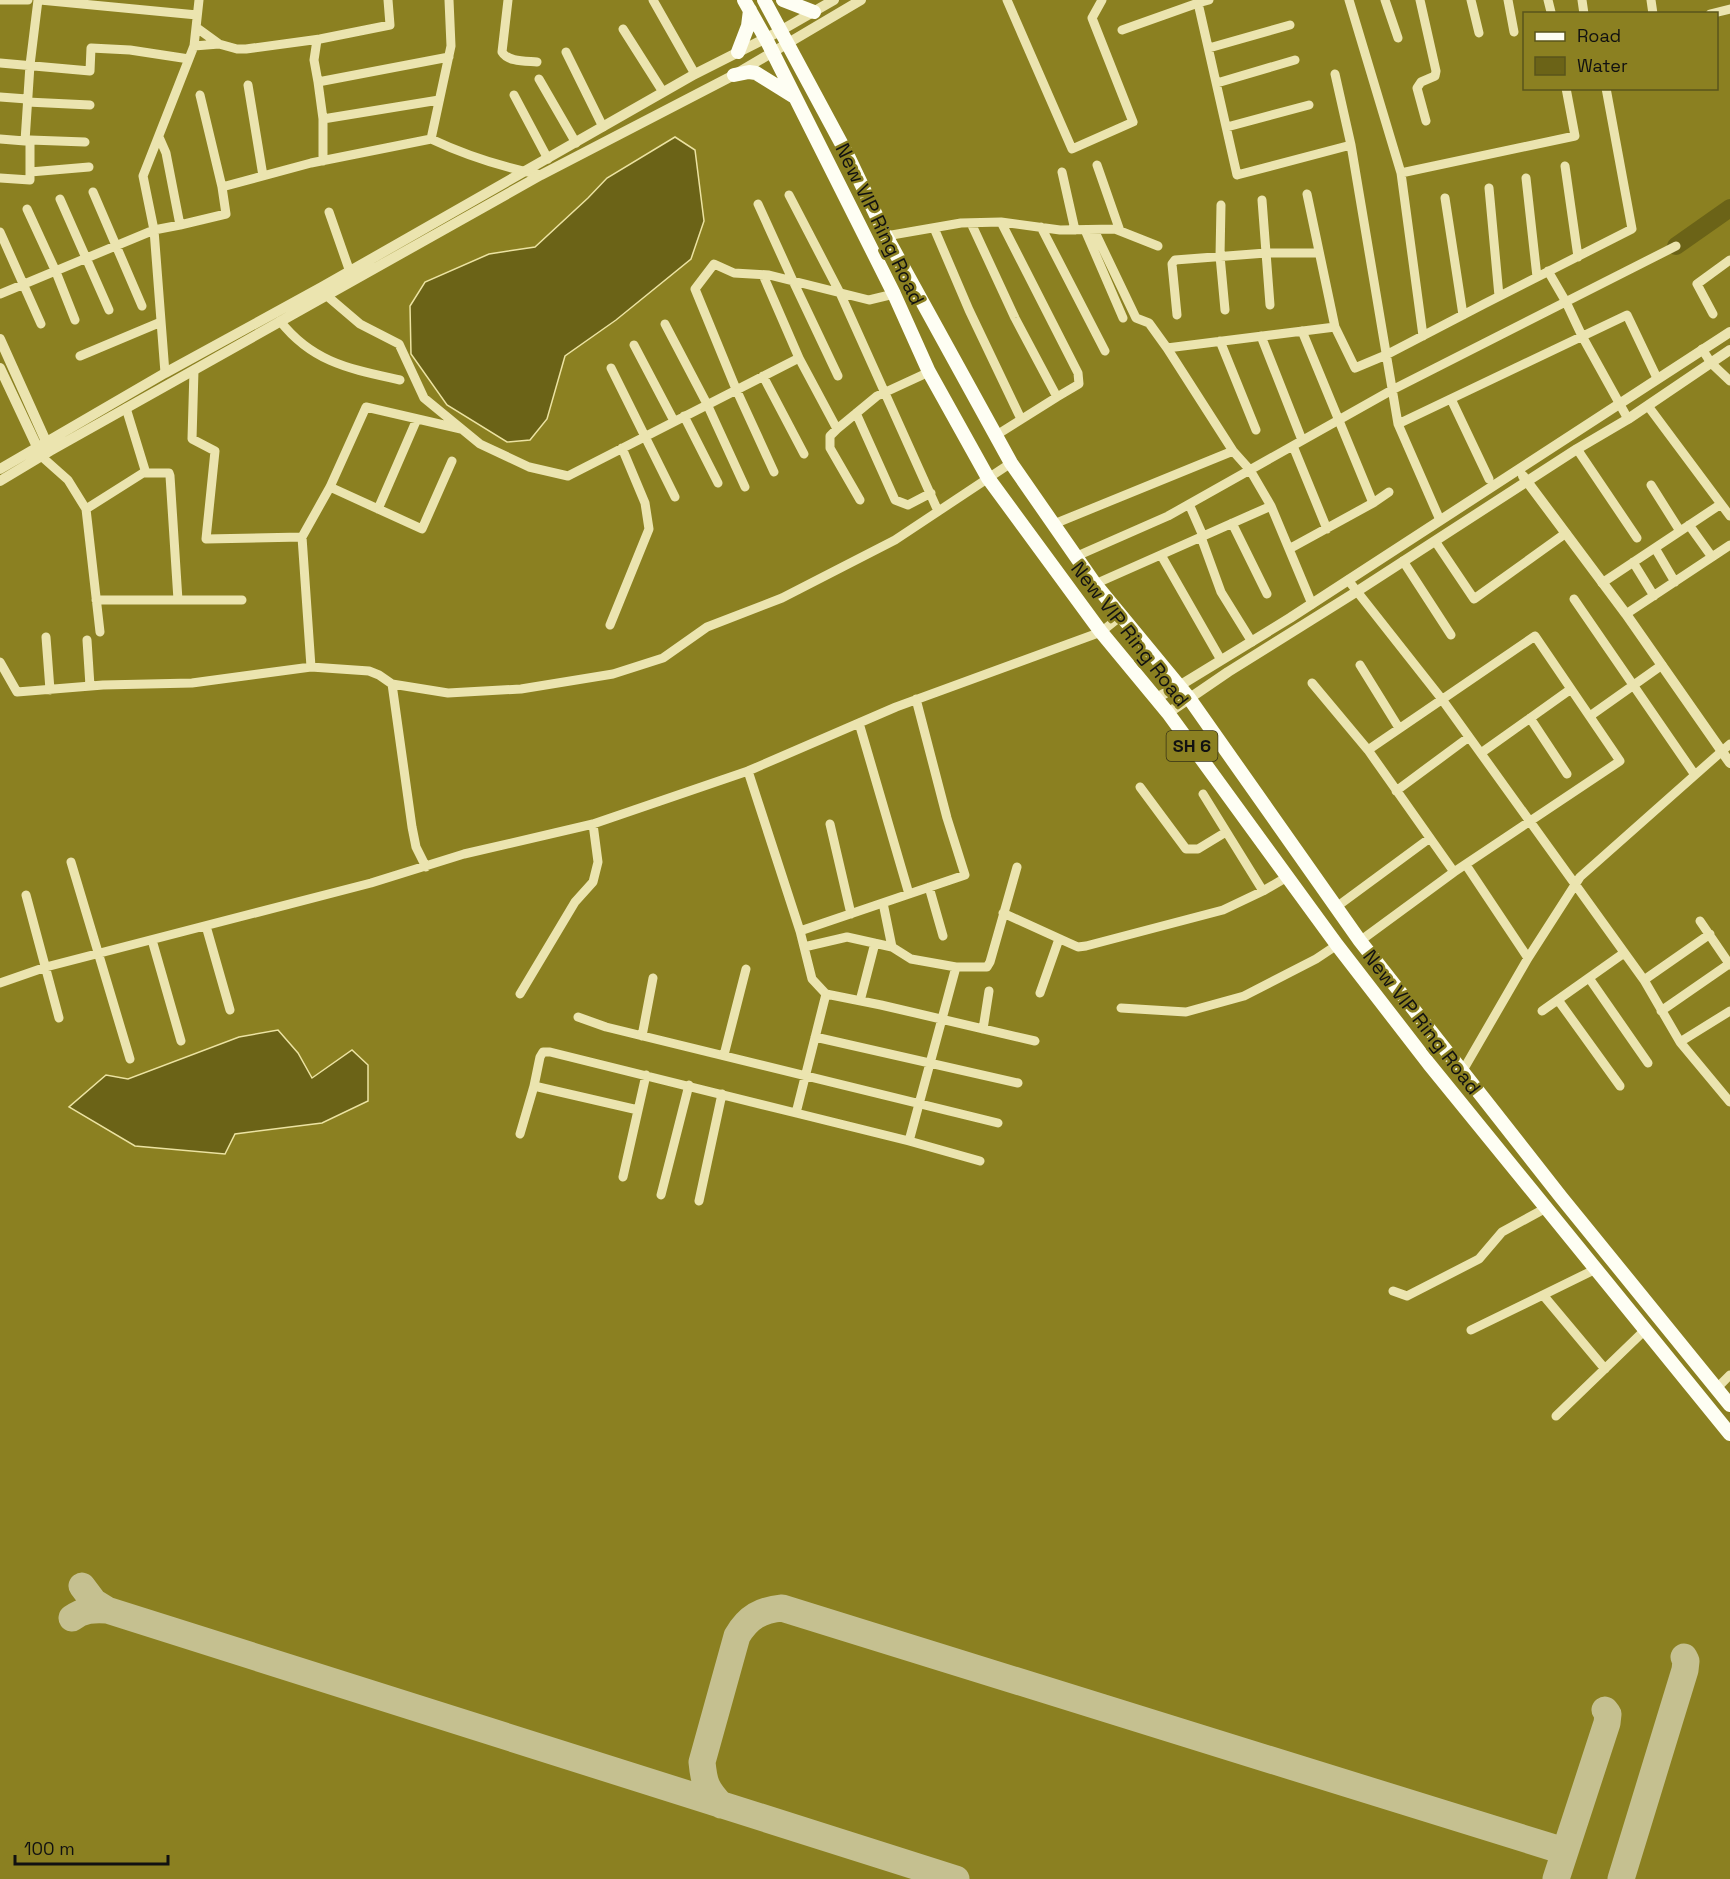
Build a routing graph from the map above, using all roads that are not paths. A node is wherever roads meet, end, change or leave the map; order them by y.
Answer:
1 (0, 0) edge
2 (28, 0) edge
3 (39, 0) edge
4 (199, 0) edge
5 (388, 0) edge
6 (449, 0) edge
7 (508, 0) edge
8 (653, 0) edge
9 (764, 0) edge
10 (783, 0) edge
11 (834, 0) edge
12 (861, 0) edge
13 (1007, 0) edge
14 (1102, 0) edge
15 (1209, 0) edge
16 (1349, 0) edge
17 (1385, 0) edge
18 (1420, 0) edge
19 (1472, 0) edge
20 (1508, 0) edge
21 (1548, 0) edge
22 (1198, 3) junction
23 (747, 5) edge
24 (814, 12) junction
25 (1551, 12) dead end
26 (197, 15) junction
27 (1290, 25) dead end
28 (197, 28) junction
29 (623, 29) dead end
30 (1122, 30) dead end
31 (780, 31) junction
32 (1514, 32) dead end
33 (1479, 33) dead end
34 (766, 38) junction
35 (1398, 38) dead end
36 (317, 40) junction
37 (302, 41) junction
38 (219, 44) junction
39 (787, 44) junction
40 (194, 46) junction
41 (1209, 48) junction
42 (772, 51) junction
43 (566, 52) dead end
44 (738, 52) junction
45 (449, 57) junction
46 (189, 59) junction
47 (314, 60) junction
48 (1295, 60) dead end
49 (537, 62) dead end
50 (0, 63) edge
51 (30, 65) junction
52 (695, 74) junction
53 (1335, 74) dead end
54 (734, 75) junction
55 (539, 79) dead end
56 (318, 82) junction
57 (1217, 83) junction
58 (248, 85) dead end
59 (1566, 90) edge
60 (1606, 90) edge
61 (663, 92) junction
62 (200, 95) dead end
63 (514, 95) dead end
64 (0, 97) edge
65 (795, 97) junction
66 (439, 100) junction
67 (27, 101) junction
68 (90, 105) dead end
69 (1309, 105) dead end
70 (323, 119) junction
71 (1426, 121) dead end
72 (603, 127) junction
73 (1227, 127) junction
74 (159, 137) junction
75 (0, 139) edge
76 (431, 139) junction
77 (28, 141) junction
78 (85, 142) dead end
79 (576, 143) junction
80 (1351, 145) junction
81 (548, 159) junction
82 (323, 161) junction
83 (1097, 165) dead end
84 (1565, 166) dead end
85 (89, 167) dead end
86 (30, 172) junction
87 (526, 172) junction
88 (1062, 172) dead end
89 (1401, 173) junction
90 (541, 175) junction
91 (263, 176) junction
92 (0, 178) edge
93 (1526, 178) dead end
94 (222, 187) junction
95 (1489, 188) dead end
96 (93, 192) dead end
97 (1307, 194) dead end
98 (789, 195) dead end
99 (1445, 198) dead end
100 (60, 199) dead end
101 (1262, 200) dead end
102 (758, 204) dead end
103 (1221, 205) dead end
104 (27, 209) dead end
105 (329, 212) dead end
106 (1001, 222) junction
107 (971, 223) junction
108 (180, 225) junction
109 (1041, 227) junction
110 (934, 228) junction
111 (154, 230) junction
112 (1085, 230) junction
113 (1120, 231) junction
114 (0, 232) edge
115 (886, 236) junction
116 (117, 245) junction
117 (1158, 246) dead end
118 (1676, 246) dead end
119 (1266, 253) junction
120 (1319, 253) junction
121 (1220, 256) junction
122 (1578, 256) junction
123 (86, 259) junction
124 (1730, 261) edge
125 (56, 272) junction
126 (350, 272) junction
127 (1548, 272) junction
128 (763, 275) junction
129 (1537, 277) junction
130 (793, 281) junction
131 (24, 285) junction
132 (324, 291) junction
133 (840, 293) junction
134 (0, 294) edge
135 (894, 294) junction
136 (1499, 296) junction
137 (1566, 302) junction
138 (1270, 305) dead end
139 (142, 306) dead end
140 (109, 310) dead end
141 (1225, 310) dead end
142 (1713, 314) dead end
143 (1177, 315) dead end
144 (1463, 315) junction
145 (1123, 318) dead end
146 (75, 320) dead end
147 (280, 321) junction
148 (161, 322) junction
149 (41, 324) dead end
150 (665, 324) dead end
151 (1335, 327) junction
152 (1302, 331) junction
153 (1730, 332) edge
154 (1261, 336) junction
155 (1423, 336) junction
156 (1582, 336) junction
157 (0, 339) edge
158 (1220, 341) junction
159 (634, 345) dead end
160 (1167, 348) junction
161 (1702, 349) junction
162 (1730, 350) edge
163 (1105, 351) dead end
164 (3, 355) edge
165 (1386, 355) junction
166 (80, 356) dead end
167 (799, 358) junction
168 (1711, 363) junction
169 (0, 368) edge
170 (611, 368) dead end
171 (194, 370) junction
172 (929, 372) junction
173 (165, 373) junction
174 (763, 376) junction
175 (838, 376) dead end
176 (1658, 378) junction
177 (400, 380) dead end
178 (1730, 381) edge
179 (736, 389) junction
180 (1392, 390) junction
181 (886, 392) junction
182 (1057, 397) junction
183 (1451, 399) junction
184 (1619, 403) junction
185 (707, 404) junction
186 (1648, 406) junction
187 (126, 408) junction
188 (856, 413) junction
189 (684, 416) junction
190 (417, 419) junction
191 (1021, 419) junction
192 (1340, 419) junction
193 (1628, 419) junction
194 (674, 421) junction
195 (1398, 424) junction
196 (837, 429) junction
197 (463, 430) junction
198 (1256, 430) dead end
199 (645, 436) junction
200 (995, 436) junction
201 (1302, 440) junction
202 (1293, 446) junction
203 (622, 448) junction
204 (1577, 448) junction
205 (43, 449) junction
206 (1233, 451) junction
207 (804, 454) dead end
208 (452, 461) dead end
209 (1011, 463) junction
210 (0, 469) edge
211 (1519, 469) junction
212 (1250, 470) junction
213 (774, 472) dead end
214 (143, 473) junction
215 (988, 478) junction
216 (1489, 479) dead end
217 (0, 481) edge
218 (1527, 481) junction
219 (718, 483) dead end
220 (1651, 485) dead end
221 (330, 487) junction
222 (745, 487) dead end
223 (1389, 492) dead end
224 (931, 493) junction
225 (675, 497) dead end
226 (860, 500) dead end
227 (1373, 503) junction
228 (1189, 504) junction
229 (1721, 504) junction
230 (1271, 506) junction
231 (86, 509) junction
232 (378, 509) junction
233 (938, 511) junction
234 (1730, 516) edge
235 (1440, 520) junction
236 (1232, 523) junction
237 (1054, 524) junction
238 (1689, 525) junction
239 (1327, 529) junction
240 (1680, 531) junction
241 (1566, 533) junction
242 (302, 537) junction
243 (1202, 537) junction
244 (1637, 538) dead end
245 (1435, 541) junction
246 (1730, 545) edge
247 (1655, 548) junction
248 (1289, 549) junction
249 (1161, 555) junction
250 (1077, 556) junction
251 (1712, 557) junction
252 (1403, 561) junction
253 (1633, 562) junction
254 (1348, 580) junction
255 (1676, 582) junction
256 (1602, 583) junction
257 (1095, 584) junction
258 (1356, 592) junction
259 (1268, 594) dead end
260 (1654, 596) junction
261 (1574, 599) dead end
262 (96, 600) junction
263 (178, 600) junction
264 (242, 600) dead end
265 (1312, 604) junction
266 (1626, 614) junction
267 (1121, 616) junction
268 (610, 625) dead end
269 (100, 632) dead end
270 (1101, 632) junction
271 (1451, 635) dead end
272 (46, 637) dead end
273 (87, 640) dead end
274 (1252, 642) junction
275 (1221, 660) junction
276 (0, 662) edge
277 (1662, 664) junction
278 (1360, 665) dead end
279 (311, 668) junction
280 (1312, 683) dead end
281 (392, 684) junction
282 (90, 686) junction
283 (1179, 686) junction
284 (1632, 686) junction
285 (1571, 689) junction
286 (50, 690) junction
287 (1155, 698) junction
288 (1189, 698) junction
289 (1442, 698) junction
290 (916, 699) junction
291 (1168, 713) junction
292 (1590, 716) junction
293 (1530, 718) junction
294 (859, 723) junction
295 (1400, 728) junction
296 (1469, 737) junction
297 (1726, 747) edge
298 (1368, 750) junction
299 (1481, 753) junction
300 (1730, 763) edge
301 (748, 771) junction
302 (1567, 774) dead end
303 (1695, 775) junction
304 (1140, 787) dead end
305 (1396, 791) junction
306 (1203, 794) dead end
307 (1531, 822) junction
308 (593, 824) junction
309 (830, 824) dead end
310 (1227, 832) junction
311 (1430, 838) junction
312 (71, 862) dead end
313 (1466, 865) junction
314 (426, 867) junction
315 (1017, 867) dead end
316 (1454, 872) junction
317 (1287, 877) junction
318 (1575, 884) junction
319 (929, 887) junction
320 (1263, 891) junction
321 (909, 894) junction
322 (26, 895) dead end
323 (883, 903) junction
324 (1335, 908) junction
325 (1003, 913) junction
326 (851, 914) junction
327 (1700, 921) dead end
328 (206, 926) junction
329 (800, 931) junction
330 (1710, 934) junction
331 (943, 936) dead end
332 (152, 939) junction
333 (1059, 939) junction
334 (1360, 941) junction
335 (875, 943) junction
336 (1337, 945) junction
337 (804, 947) junction
338 (892, 947) junction
339 (1624, 953) junction
340 (97, 954) junction
341 (1528, 958) junction
342 (1729, 964) edge
343 (46, 967) junction
344 (956, 967) junction
345 (746, 969) dead end
346 (652, 978) dead end
347 (1589, 978) junction
348 (1644, 980) junction
349 (0, 983) edge
350 (989, 991) dead end
351 (1040, 993) dead end
352 (520, 994) dead end
353 (826, 994) junction
354 (1558, 1000) junction
355 (860, 1001) junction
356 (1121, 1008) dead end
357 (230, 1010) dead end
358 (1542, 1011) dead end
359 (1661, 1011) junction
360 (1730, 1011) edge
361 (578, 1017) dead end
362 (59, 1018) dead end
363 (942, 1019) junction
364 (983, 1029) junction
365 (642, 1036) junction
366 (815, 1036) junction
367 (181, 1041) dead end
368 (1035, 1041) dead end
369 (1680, 1042) junction
370 (724, 1055) junction
371 (130, 1059) dead end
372 (929, 1062) junction
373 (1648, 1063) dead end
374 (1462, 1072) junction
375 (646, 1075) junction
376 (806, 1075) junction
377 (1018, 1083) dead end
378 (689, 1085) junction
379 (534, 1086) junction
380 (1620, 1086) dead end
381 (723, 1094) junction
382 (1730, 1102) edge
383 (920, 1103) junction
384 (638, 1110) junction
385 (796, 1113) junction
386 (998, 1123) dead end
387 (520, 1134) dead end
388 (909, 1142) junction
389 (980, 1161) dead end
390 (623, 1177) dead end
391 (661, 1195) dead end
392 (699, 1201) dead end
393 (1546, 1208) junction
394 (1596, 1269) junction
395 (1393, 1291) dead end
396 (1543, 1295) junction
397 (1471, 1330) dead end
398 (1646, 1330) junction
399 (1605, 1369) junction
400 (1730, 1375) edge
401 (1716, 1389) junction
402 (1728, 1403) edge
403 (1713, 1413) junction
404 (1556, 1416) dead end
405 (1730, 1434) edge

1 - 2 street
3 - 26 street
3 - 51 street
4 - 26 street
5 - 36 street
6 - 45 street
7 - 49 street
8 - 52 street
9 - 31 main road, New VIP Ring Road / SH 6
10 - 24 main road
11 - 24 street
12 - 39 street
13 - 14 street
15 - 22 street
16 - 89 street
17 - 35 street
18 - 71 street
19 - 33 street
20 - 32 street
21 - 25 street
22 - 30 street
22 - 41 street
23 - 34 main road, New VIP Ring Road / SH 6
23 - 44 main road
24 - 31 street
26 - 28 street
27 - 41 street
28 - 38 street
28 - 40 street
29 - 61 street
31 - 34 street
31 - 39 main road, New VIP Ring Road / SH 6
34 - 42 main road, New VIP Ring Road / SH 6
34 - 44 street
36 - 37 street
36 - 47 street
37 - 38 street
37 - 47 street
38 - 40 street
39 - 42 street
39 - 115 main road, New VIP Ring Road / SH 6
40 - 46 street
41 - 57 street
42 - 54 street
42 - 65 main road, New VIP Ring Road / SH 6
43 - 72 street
44 - 52 street
45 - 56 street
45 - 66 street
46 - 51 street
46 - 74 street
47 - 56 street
48 - 57 street
50 - 51 street
51 - 67 street
52 - 61 street
53 - 80 street
54 - 65 main road
54 - 90 street
55 - 79 street
56 - 70 street
57 - 73 street
58 - 91 street
59 - 89 street
60 - 122 street
61 - 72 street
62 - 94 street
63 - 81 street
64 - 67 street
65 - 135 main road, New VIP Ring Road / SH 6
66 - 70 street
66 - 76 street
67 - 68 street
67 - 77 street
69 - 73 street
70 - 82 street
72 - 79 street
73 - 80 street
74 - 108 street
74 - 111 street
75 - 77 street
76 - 82 street
76 - 87 street
77 - 78 street
77 - 86 street
79 - 81 street
80 - 165 street
81 - 87 street
82 - 91 street
83 - 113 street
84 - 122 street
85 - 86 street
86 - 92 street
87 - 90 street
87 - 126 street
88 - 112 street
89 - 155 street
90 - 132 street
91 - 94 street
93 - 129 street
94 - 108 street
95 - 136 street
96 - 116 street
97 - 120 street
98 - 133 street
99 - 144 street
100 - 123 street
101 - 119 street
102 - 130 street
103 - 121 street
104 - 125 street
105 - 126 street
106 - 107 street
106 - 109 street
106 - 182 street
107 - 110 street
107 - 182 street
108 - 111 street
109 - 112 street
109 - 163 street
110 - 115 street
110 - 191 street
111 - 116 street
111 - 148 street
112 - 113 street
112 - 145 street
112 - 160 street
113 - 117 street
114 - 131 street
115 - 200 main road, New VIP Ring Road / SH 6
116 - 123 street
116 - 139 street
118 - 137 street
119 - 120 street
119 - 121 street
119 - 138 street
120 - 151 street
121 - 141 street
121 - 143 street
122 - 127 street
123 - 125 street
123 - 140 street
124 - 142 street
125 - 131 street
125 - 146 street
126 - 132 street
127 - 129 street
127 - 137 street
128 - 130 street
128 - 167 street
128 - 179 street
129 - 136 street
130 - 133 street
130 - 175 street
131 - 134 street
131 - 149 street
132 - 147 street
132 - 173 street
132 - 197 street
133 - 135 street
133 - 181 street
135 - 172 main road, New VIP Ring Road / SH 6
136 - 144 street
137 - 156 street
137 - 180 street
144 - 155 street
147 - 171 street
147 - 177 street
148 - 166 street
148 - 173 street
150 - 185 street
151 - 152 street
151 - 165 street
152 - 154 street
152 - 192 street
153 - 161 street
154 - 158 street
154 - 201 street
155 - 165 street
156 - 176 street
156 - 183 street
156 - 184 street
157 - 164 street
158 - 160 street
158 - 198 street
159 - 194 street
160 - 206 street
161 - 168 street
161 - 176 street
162 - 168 street
164 - 205 street
165 - 180 street
167 - 174 street
167 - 196 street
168 - 178 street
168 - 186 street
169 - 205 street
170 - 199 street
171 - 187 street
171 - 242 street
172 - 181 street
172 - 215 main road, New VIP Ring Road / SH 6
173 - 205 street
174 - 179 street
174 - 207 street
176 - 184 street
179 - 185 street
179 - 213 street
180 - 192 street
180 - 195 street
181 - 188 street
181 - 224 street
182 - 191 street
183 - 195 street
183 - 216 street
184 - 193 street
184 - 211 street
185 - 189 street
185 - 222 street
186 - 193 street
186 - 229 street
187 - 205 street
187 - 214 street
188 - 196 street
188 - 224 street
189 - 194 street
189 - 219 street
190 - 197 street
190 - 221 street
190 - 232 street
191 - 200 street
192 - 201 street
192 - 227 street
193 - 204 street
194 - 199 street
195 - 235 street
196 - 226 street
197 - 203 street
199 - 203 street
199 - 225 street
200 - 209 main road, New VIP Ring Road / SH 6
201 - 202 street
202 - 212 street
202 - 239 street
203 - 268 street
204 - 218 street
204 - 244 street
205 - 210 street
205 - 217 street
205 - 231 street
206 - 212 street
206 - 237 street
208 - 232 street
209 - 215 street
209 - 237 main road, New VIP Ring Road / SH 6
211 - 218 street
211 - 235 street
212 - 228 street
212 - 230 street
214 - 231 street
214 - 263 street
215 - 233 street
215 - 270 main road, New VIP Ring Road / SH 6
218 - 241 street
218 - 245 street
220 - 240 street
221 - 232 street
221 - 242 street
223 - 227 street
224 - 233 street
227 - 239 street
228 - 243 street
228 - 250 street
229 - 234 street
229 - 238 street
230 - 236 street
230 - 248 street
231 - 262 street
233 - 281 street
235 - 254 street
236 - 243 street
236 - 259 street
237 - 250 main road, New VIP Ring Road / SH 6
238 - 240 street
238 - 251 street
239 - 248 street
240 - 247 street
241 - 245 street
241 - 256 street
242 - 279 street
243 - 249 street
243 - 274 street
245 - 252 street
246 - 251 street
247 - 253 street
247 - 255 street
248 - 265 street
249 - 257 street
249 - 275 street
250 - 257 main road, New VIP Ring Road / SH 6
251 - 255 street
252 - 258 street
252 - 271 street
253 - 256 street
253 - 260 street
254 - 258 street
254 - 265 street
255 - 260 street
256 - 266 street
257 - 267 main road, New VIP Ring Road / SH 6
258 - 288 street
258 - 289 street
260 - 266 street
261 - 284 street
262 - 263 street
262 - 269 street
263 - 264 street
265 - 274 street
266 - 277 street
267 - 270 street
267 - 283 main road, New VIP Ring Road / SH 6
270 - 287 main road, New VIP Ring Road / SH 6
270 - 290 street
272 - 286 street
273 - 282 street
274 - 275 street
275 - 283 street
276 - 286 street
277 - 284 street
277 - 297 street
278 - 295 street
279 - 281 street
279 - 282 street
280 - 298 street
281 - 314 street
282 - 286 street
283 - 287 street
283 - 288 main road, New VIP Ring Road / SH 6
284 - 292 street
284 - 303 street
285 - 289 street
285 - 292 street
285 - 293 street
287 - 291 main road, New VIP Ring Road / SH 6
288 - 291 street
288 - 324 main road, New VIP Ring Road / SH 6
289 - 295 street
289 - 296 street
290 - 294 street
290 - 319 street
291 - 317 main road, New VIP Ring Road / SH 6
292 - 307 street
293 - 299 street
293 - 302 street
294 - 301 street
294 - 321 street
295 - 298 street
296 - 299 street
296 - 305 street
297 - 300 street
297 - 303 street
298 - 305 street
299 - 307 street
301 - 308 street
301 - 329 street
303 - 318 street
304 - 310 street
305 - 311 street
306 - 310 street
307 - 313 street
307 - 318 street
308 - 314 street
308 - 352 street
309 - 326 street
310 - 320 street
311 - 316 street
311 - 324 street
312 - 340 street
313 - 316 street
313 - 341 street
314 - 328 street
315 - 325 street
316 - 334 street
317 - 320 street
317 - 336 main road, New VIP Ring Road / SH 6
318 - 339 street
318 - 341 street
319 - 321 street
319 - 331 street
320 - 333 street
321 - 323 street
322 - 343 street
323 - 326 street
323 - 338 street
324 - 334 main road, New VIP Ring Road / SH 6
325 - 333 street
325 - 344 street
326 - 329 street
327 - 330 street
328 - 332 street
328 - 357 street
329 - 337 street
330 - 342 street
330 - 348 street
332 - 340 street
332 - 367 street
333 - 351 street
334 - 374 main road, New VIP Ring Road / SH 6
335 - 337 street
335 - 338 street
335 - 355 street
336 - 356 street
336 - 393 main road, New VIP Ring Road / SH 6
337 - 353 street
338 - 344 street
339 - 347 street
339 - 348 street
340 - 343 street
340 - 371 street
341 - 374 street
342 - 359 street
343 - 349 street
343 - 362 street
344 - 363 street
345 - 370 street
346 - 365 street
347 - 354 street
347 - 373 street
348 - 359 street
350 - 364 street
353 - 355 street
353 - 366 street
354 - 358 street
354 - 380 street
355 - 363 street
359 - 369 street
360 - 369 street
361 - 365 street
363 - 364 street
363 - 372 street
364 - 368 street
365 - 370 street
366 - 372 street
366 - 376 street
369 - 382 street
370 - 376 street
372 - 377 street
372 - 383 street
374 - 401 main road, New VIP Ring Road / SH 6
375 - 378 street
375 - 379 street
375 - 384 street
376 - 383 street
376 - 385 street
378 - 381 street
378 - 391 street
379 - 384 street
379 - 387 street
381 - 385 street
381 - 392 street
383 - 386 street
383 - 388 street
384 - 390 street
385 - 388 street
388 - 389 street
393 - 394 main road, New VIP Ring Road / SH 6
393 - 395 street
394 - 396 street
394 - 398 main road, New VIP Ring Road / SH 6
396 - 397 street
396 - 399 street
398 - 399 street
398 - 403 main road, New VIP Ring Road / SH 6
399 - 404 street
400 - 401 street
401 - 402 main road, New VIP Ring Road / SH 6
402 - 403 main road
403 - 405 main road, New VIP Ring Road / SH 6

